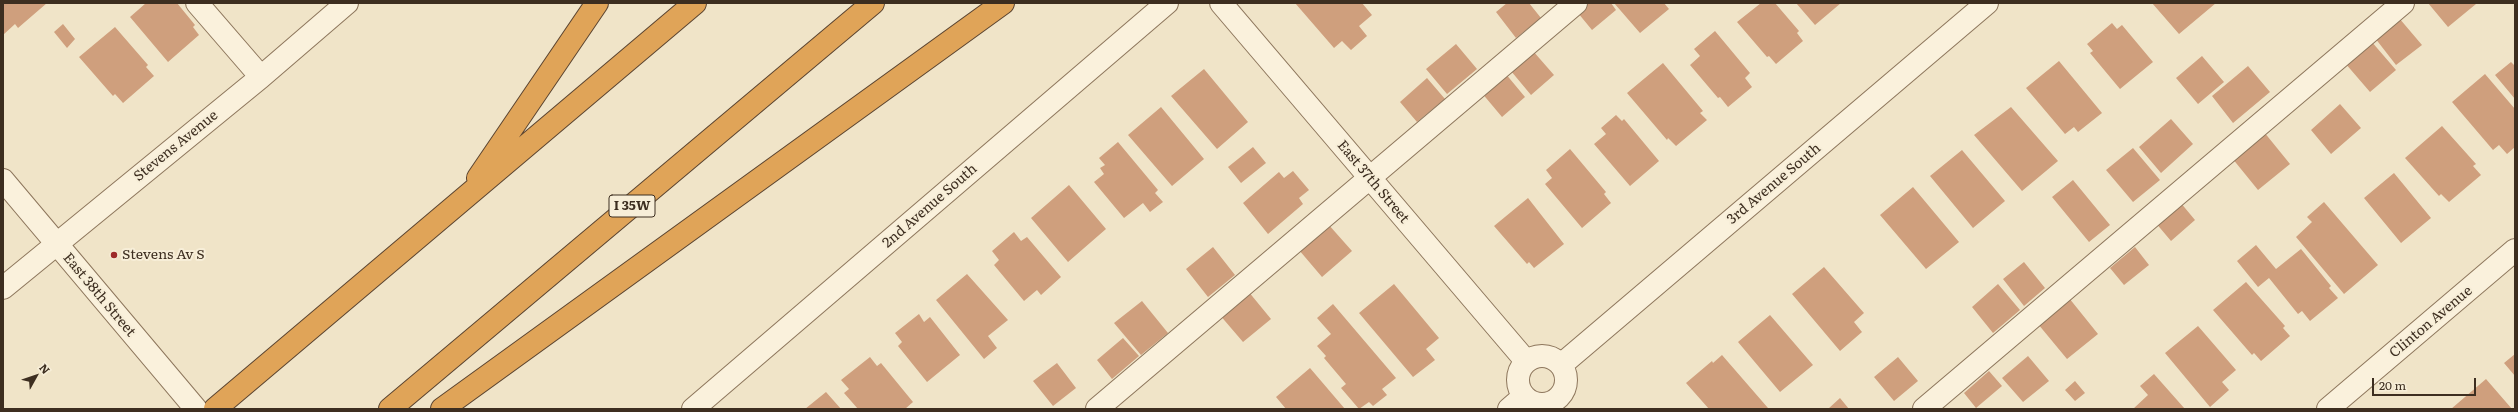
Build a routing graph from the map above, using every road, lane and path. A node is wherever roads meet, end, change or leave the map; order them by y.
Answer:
1 (197, 3) edge
2 (347, 3) edge
3 (596, 3) edge
4 (695, 3) edge
5 (873, 3) edge
6 (1003, 3) edge
7 (1167, 3) edge
8 (1221, 3) edge
9 (1576, 3) edge
10 (1987, 3) edge
11 (2403, 3) edge
12 (261, 77) junction
13 (1370, 178) junction
14 (3, 180) edge
15 (463, 200) junction
16 (57, 244) junction
17 (2515, 250) edge
18 (3, 288) edge
19 (1526, 361) junction
20 (1561, 364) junction
21 (1516, 403) edge
22 (1563, 404) edge
23 (196, 409) edge
24 (215, 409) edge
25 (390, 409) edge
26 (442, 409) edge
27 (693, 409) edge
28 (1097, 409) edge
29 (1924, 409) edge
30 (2328, 409) edge

1 - 12 street
2 - 12 street, Stevens Avenue
3 - 15 highway
4 - 15 highway
5 - 25 highway, I 35W
6 - 26 highway
7 - 27 street, 2nd Avenue South
8 - 13 street, East 37th Street
9 - 13 street
10 - 20 street, 3rd Avenue South
11 - 29 street
12 - 16 street, Stevens Avenue
13 - 19 street, East 37th Street
13 - 28 street
14 - 16 street, East 38th Street
15 - 24 highway
16 - 18 street, Stevens Avenue
16 - 23 street, East 38th Street
17 - 30 street, Clinton Avenue
19 - 20 street
19 - 21 street
20 - 22 street
21 - 22 street

